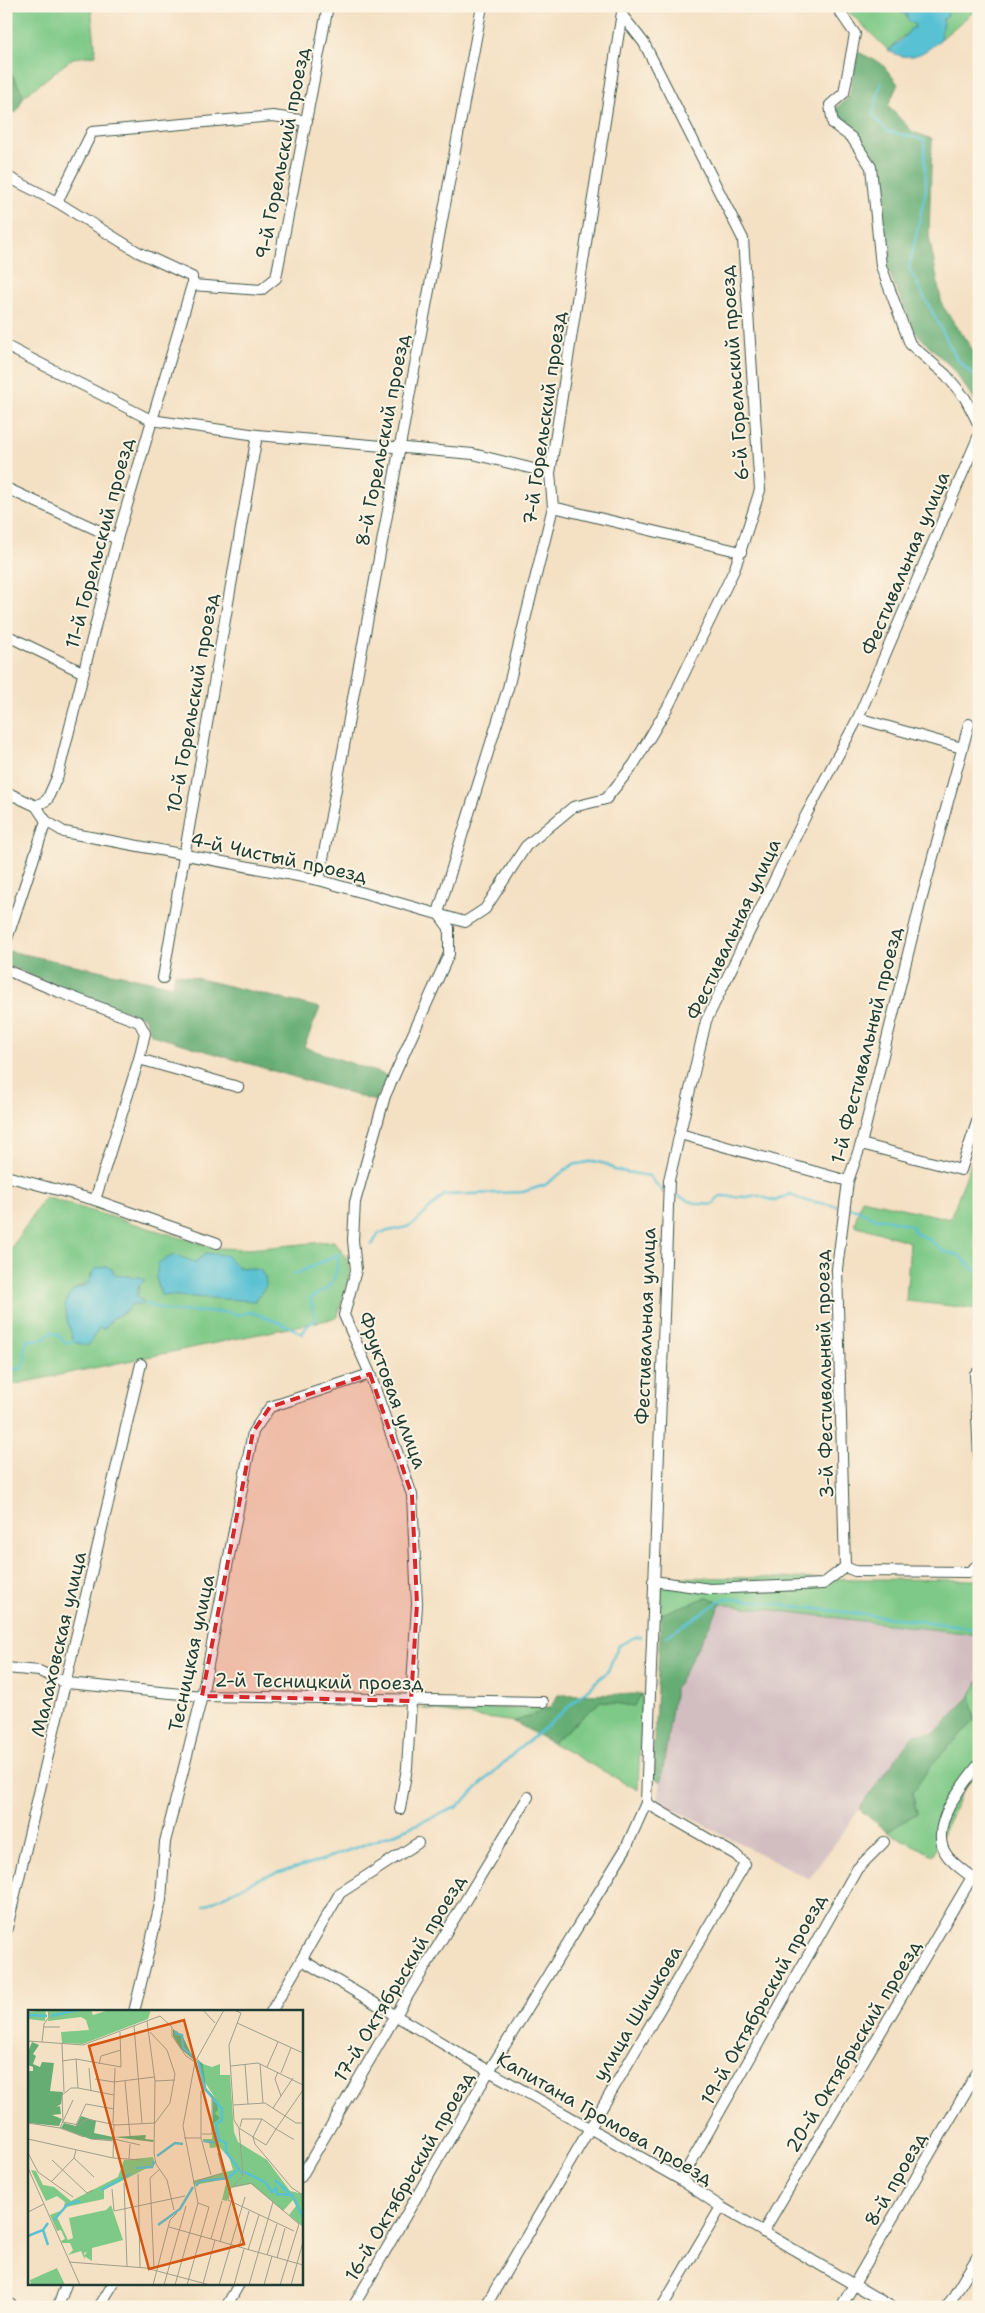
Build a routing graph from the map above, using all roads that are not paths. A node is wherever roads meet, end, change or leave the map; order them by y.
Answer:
1 (328, 6) edge
2 (482, 6) edge
3 (836, 6) edge
4 (622, 10) edge
5 (307, 121) junction
6 (6, 176) edge
7 (57, 202) junction
8 (192, 285) junction
9 (6, 346) edge
10 (151, 420) junction
11 (979, 425) edge
12 (257, 434) junction
13 (979, 435) edge
14 (398, 447) junction
15 (550, 474) junction
16 (6, 488) edge
17 (553, 507) junction
18 (117, 539) junction
19 (741, 552) junction
20 (6, 635) edge
21 (82, 672) junction
22 (858, 718) junction
23 (969, 724) dead end
24 (962, 748) junction
25 (6, 792) edge
26 (36, 806) junction
27 (46, 821) junction
28 (183, 854) junction
29 (319, 880) junction
30 (438, 913) junction
31 (6, 942) edge
32 (6, 970) edge
33 (163, 978) dead end
34 (139, 1059) junction
35 (238, 1087) dead end
36 (979, 1116) edge
37 (680, 1134) junction
38 (861, 1144) junction
39 (6, 1176) edge
40 (848, 1181) junction
41 (95, 1200) junction
42 (217, 1243) dead end
43 (141, 1364) dead end
44 (370, 1374) junction
45 (975, 1374) dead end
46 (979, 1456) edge
47 (979, 1564) edge
48 (845, 1567) junction
49 (653, 1581) junction
50 (6, 1668) edge
51 (67, 1683) junction
52 (202, 1696) junction
53 (411, 1701) junction
54 (544, 1702) dead end
55 (979, 1764) edge
56 (528, 1797) dead end
57 (646, 1803) junction
58 (400, 1810) dead end
59 (884, 1842) dead end
60 (418, 1843) dead end
61 (976, 1880) edge
62 (6, 1932) edge
63 (302, 1960) junction
64 (134, 2010) edge
65 (273, 2010) edge
66 (396, 2015) junction
67 (979, 2069) edge
68 (489, 2071) junction
69 (589, 2128) junction
70 (302, 2175) edge
71 (681, 2180) junction
72 (721, 2207) junction
73 (763, 2232) junction
74 (979, 2254) edge
75 (854, 2283) junction
76 (65, 2286) edge
77 (111, 2286) edge
78 (238, 2286) edge
79 (6, 2304) edge
80 (11, 2307) edge
81 (58, 2307) edge
82 (99, 2307) edge
83 (226, 2307) edge
84 (353, 2307) edge
85 (485, 2307) edge
86 (662, 2307) edge
87 (841, 2307) edge
88 (892, 2307) edge
89 (947, 2307) edge

1 - 5 street, 9-й Горельский проезд
2 - 14 street, 8-й Горельский проезд
3 - 11 street
4 - 15 street, 7-й Горельский проезд
4 - 19 street, 6-й Горельский проезд
5 - 7 street
5 - 8 street, 9-й Горельский проезд
6 - 7 street
7 - 8 street
8 - 10 street, 11-й Горельский проезд
9 - 10 street
10 - 12 street
10 - 18 street, 11-й Горельский проезд
12 - 14 street
12 - 28 street, 10-й Горельский проезд
13 - 22 street, Фестивальная улица
14 - 15 street
14 - 29 street, 8-й Горельский проезд
15 - 17 street, 7-й Горельский проезд
16 - 18 street
17 - 19 street
17 - 30 street, 7-й Горельский проезд
18 - 21 street, 11-й Горельский проезд
19 - 30 street, 6-й Горельский проезд
20 - 21 street
21 - 26 street, 11-й Горельский проезд
22 - 24 street
22 - 37 street, Фестивальная улица
23 - 24 street, 1-й Фестивальный проезд
24 - 38 street, 1-й Фестивальный проезд
25 - 26 street
26 - 27 street, 4-й Чистый проезд
27 - 28 street, 4-й Чистый проезд
27 - 31 street
28 - 29 street, 4-й Чистый проезд
28 - 33 street, 10-й Горельский проезд
29 - 30 street, 4-й Чистый проезд
30 - 44 street, Фруктовая улица
32 - 34 street
34 - 35 street
34 - 41 street
36 - 38 street
37 - 40 street, 1-й Фестивальный проезд
37 - 49 street, Фестивальная улица
38 - 40 street, 1-й Фестивальный проезд
39 - 41 street
40 - 48 street, 3-й Фестивальный проезд
41 - 42 street
43 - 51 street, Малаховская улица
44 - 52 street, Тесницкая улица
44 - 53 street, Фруктовая улица
45 - 46 street
47 - 48 street
48 - 49 street
49 - 57 street, Фестивальная улица
50 - 51 street, 2-й Тесницкий проезд
51 - 52 street, 2-й Тесницкий проезд
51 - 62 street, Малаховская улица
52 - 53 street, 2-й Тесницкий проезд
52 - 64 street, Тесницкая улица
53 - 54 street, 2-й Тесницкий проезд
53 - 58 street, Фруктовая улица
55 - 61 street
56 - 66 street, 17-й Октябрьский проезд
57 - 68 street, 16-й Октябрьский проезд
57 - 69 street, улица Шишкова
59 - 71 street, 19-й Октябрьский проезд
60 - 63 street
61 - 73 street, 20-й Октябрьский проезд
63 - 65 street
63 - 66 street, Капитана Громова проезд
66 - 68 street, Капитана Громова проезд
66 - 70 street, 17-й Октябрьский проезд
67 - 75 street, 8-й проезд
68 - 69 street, Капитана Громова проезд
68 - 84 street, 16-й Октябрьский проезд
69 - 71 street, Капитана Громова проезд
69 - 85 street, улица Шишкова
71 - 72 street, Капитана Громова проезд
72 - 73 street, Капитана Громова проезд
72 - 86 street
73 - 75 street, Капитана Громова проезд
74 - 89 street
75 - 87 street, 8-й проезд
75 - 88 street, Капитана Громова проезд
76 - 81 street
77 - 82 street
78 - 83 street
79 - 80 main road

